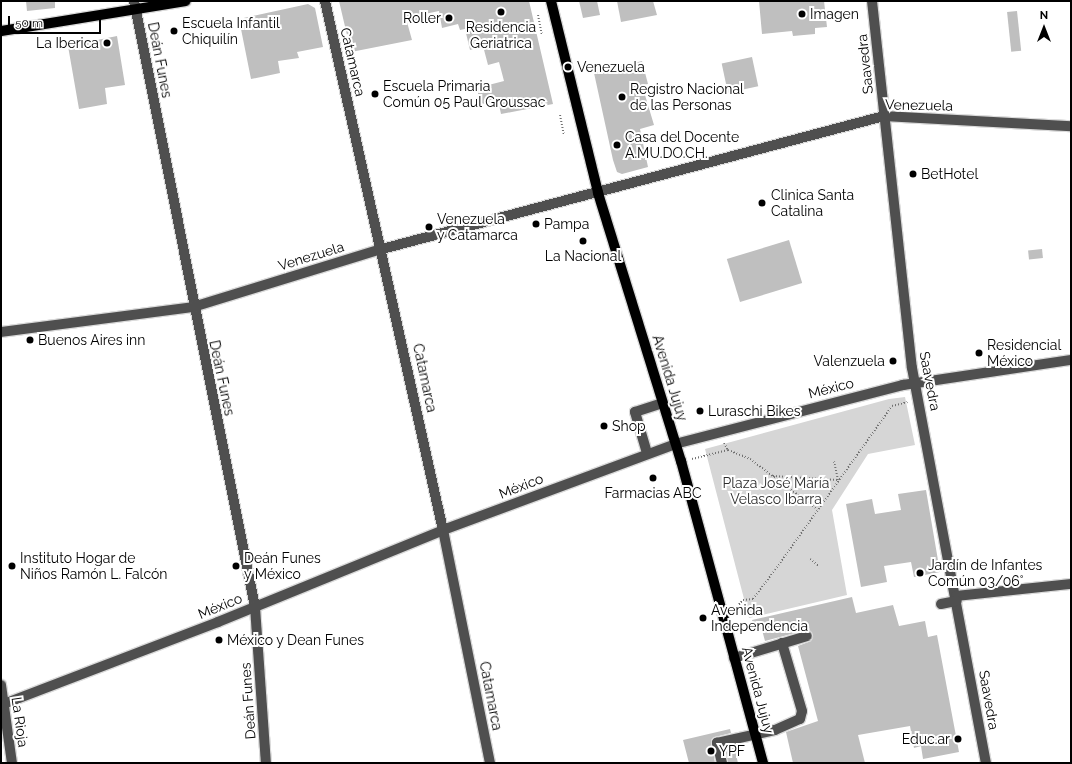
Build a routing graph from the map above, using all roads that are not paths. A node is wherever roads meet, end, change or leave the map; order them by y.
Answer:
1 (186, 1) edge
2 (325, 1) edge
3 (551, 1) edge
4 (872, 1) edge
5 (135, 5) edge
6 (1, 31) edge
7 (884, 116) junction
8 (1071, 126) edge
9 (598, 194) junction
10 (382, 249) junction
11 (193, 307) junction
12 (1, 332) edge
13 (1071, 360) edge
14 (916, 383) junction
15 (663, 404) junction
16 (675, 444) junction
17 (647, 453) junction
18 (443, 530) junction
19 (1071, 584) edge
20 (957, 599) junction
21 (941, 604) dead end
22 (255, 607) junction
23 (808, 636) dead end
24 (782, 643) junction
25 (734, 658) junction
26 (1, 685) edge
27 (2, 705) edge
28 (755, 734) junction
29 (12, 763) edge
30 (266, 763) edge
31 (490, 763) edge
32 (722, 763) edge
33 (763, 763) edge
34 (986, 763) edge

1 - 5 main road
2 - 10 street, Catamarca
3 - 9 main road, Avenida Jujuy
4 - 7 street, Saavedra
5 - 6 main road
5 - 11 street, Deán Funes
7 - 8 street, Venezuela
7 - 9 street, Venezuela
7 - 14 street, Saavedra
9 - 10 street, Venezuela
9 - 15 main road, Avenida Jujuy
10 - 11 street, Venezuela
10 - 18 street, Catamarca
11 - 12 street, Venezuela
11 - 22 street, Deán Funes
13 - 14 street, México
14 - 16 street, México
14 - 20 street, Saavedra
15 - 16 main road, Avenida Jujuy
15 - 17 street
16 - 17 street, México
16 - 25 main road, Avenida Jujuy
17 - 18 street, México
18 - 22 street, México
18 - 31 street, Catamarca
19 - 20 street
20 - 21 street
20 - 34 street, Saavedra
22 - 27 street, México
22 - 30 street, Deán Funes
23 - 24 street
24 - 25 street
24 - 28 street
25 - 28 main road, Avenida Jujuy
26 - 27 street, La Rioja
27 - 29 street, La Rioja
28 - 32 street
28 - 33 main road, Avenida Jujuy

